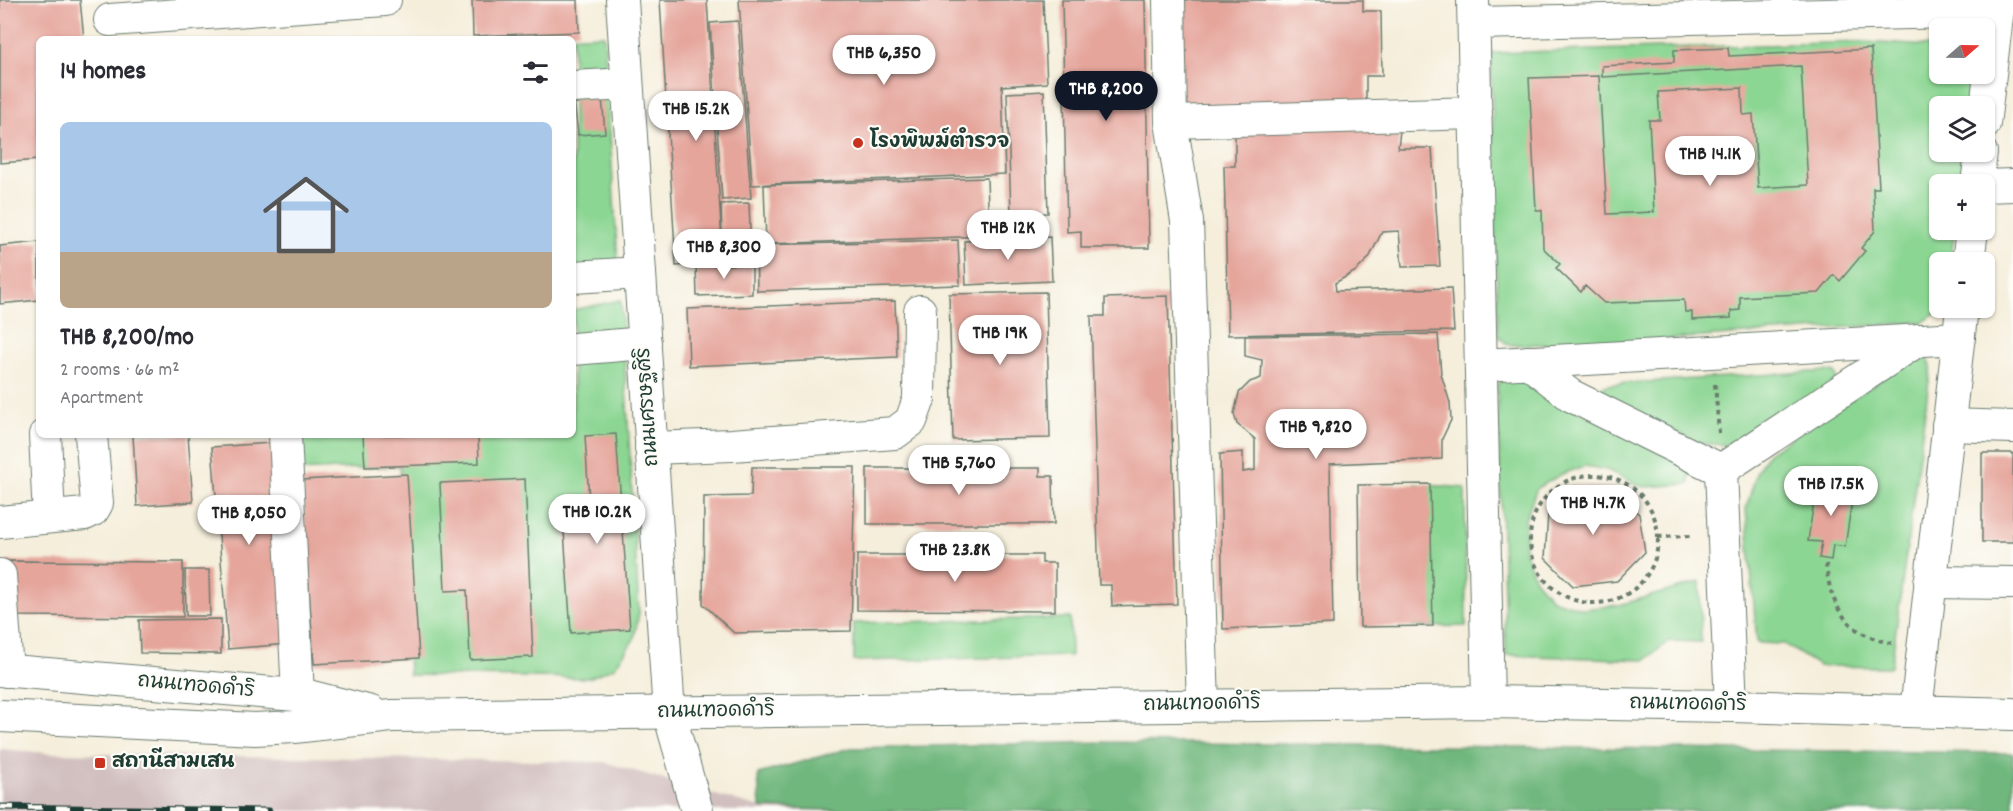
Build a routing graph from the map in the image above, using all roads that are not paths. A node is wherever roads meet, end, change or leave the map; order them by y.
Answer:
1 (622, 0) edge
2 (1169, 0) edge
3 (366, 1) edge
4 (1999, 5) edge
5 (1474, 11) edge
6 (110, 20) dead end
7 (627, 84) junction
8 (576, 87) edge
9 (1988, 96) edge
10 (1476, 113) junction
11 (1170, 122) junction
12 (2013, 185) edge
13 (1995, 186) edge
14 (640, 273) junction
15 (576, 277) edge
16 (920, 311) dead end
17 (1961, 318) edge
18 (1959, 338) junction
19 (1919, 340) junction
20 (645, 343) junction
21 (576, 349) edge
22 (1528, 362) junction
23 (1482, 365) junction
24 (1948, 425) junction
25 (2013, 428) edge
26 (45, 438) edge
27 (91, 438) edge
28 (285, 438) edge
29 (651, 448) junction
30 (1721, 470) junction
31 (49, 518) junction
32 (0, 522) edge
33 (0, 575) edge
34 (1930, 582) junction
35 (2013, 583) edge
36 (4, 670) edge
37 (298, 695) junction
38 (1488, 702) junction
39 (1203, 705) junction
40 (1731, 706) junction
41 (1916, 711) junction
42 (669, 713) junction
43 (2013, 714) edge
44 (0, 716) edge
45 (391, 716) junction
46 (697, 811) edge

1 - 7 street, ถนนเศรษฐศิริ
2 - 11 street
3 - 6 street
4 - 5 street
4 - 9 street
5 - 10 street
7 - 8 street
7 - 14 street, ถนนเศรษฐศิริ
10 - 11 street
10 - 23 street
11 - 39 street
12 - 13 street
14 - 15 street
14 - 20 street, ถนนเศรษฐศิริ
16 - 29 street
17 - 18 street
18 - 19 street
18 - 24 street
19 - 22 street
19 - 30 street
20 - 21 street
20 - 29 street, ถนนเศรษฐศิริ
22 - 23 street
22 - 30 street
23 - 38 street
24 - 25 street
24 - 34 street
26 - 31 street
27 - 31 street
28 - 37 street
29 - 42 street, ถนนเศรษฐศิริ
30 - 40 street
31 - 32 street
33 - 36 street
34 - 35 street
34 - 41 street
36 - 37 street, ถนนเทอดดำริ
37 - 45 street, ถนนเทอดดำริ
38 - 39 street, ถนนเทอดดำริ
38 - 40 street, ถนนเทอดดำริ
39 - 42 street, ถนนเทอดดำริ
40 - 41 street, ถนนเทอดดำริ
41 - 43 street, ถนนเทอดดำริ
42 - 45 street, ถนนเทอดดำริ
42 - 46 street, ถนนเศรษฐศิริ
44 - 45 street, ถนนเทอดดำริ

